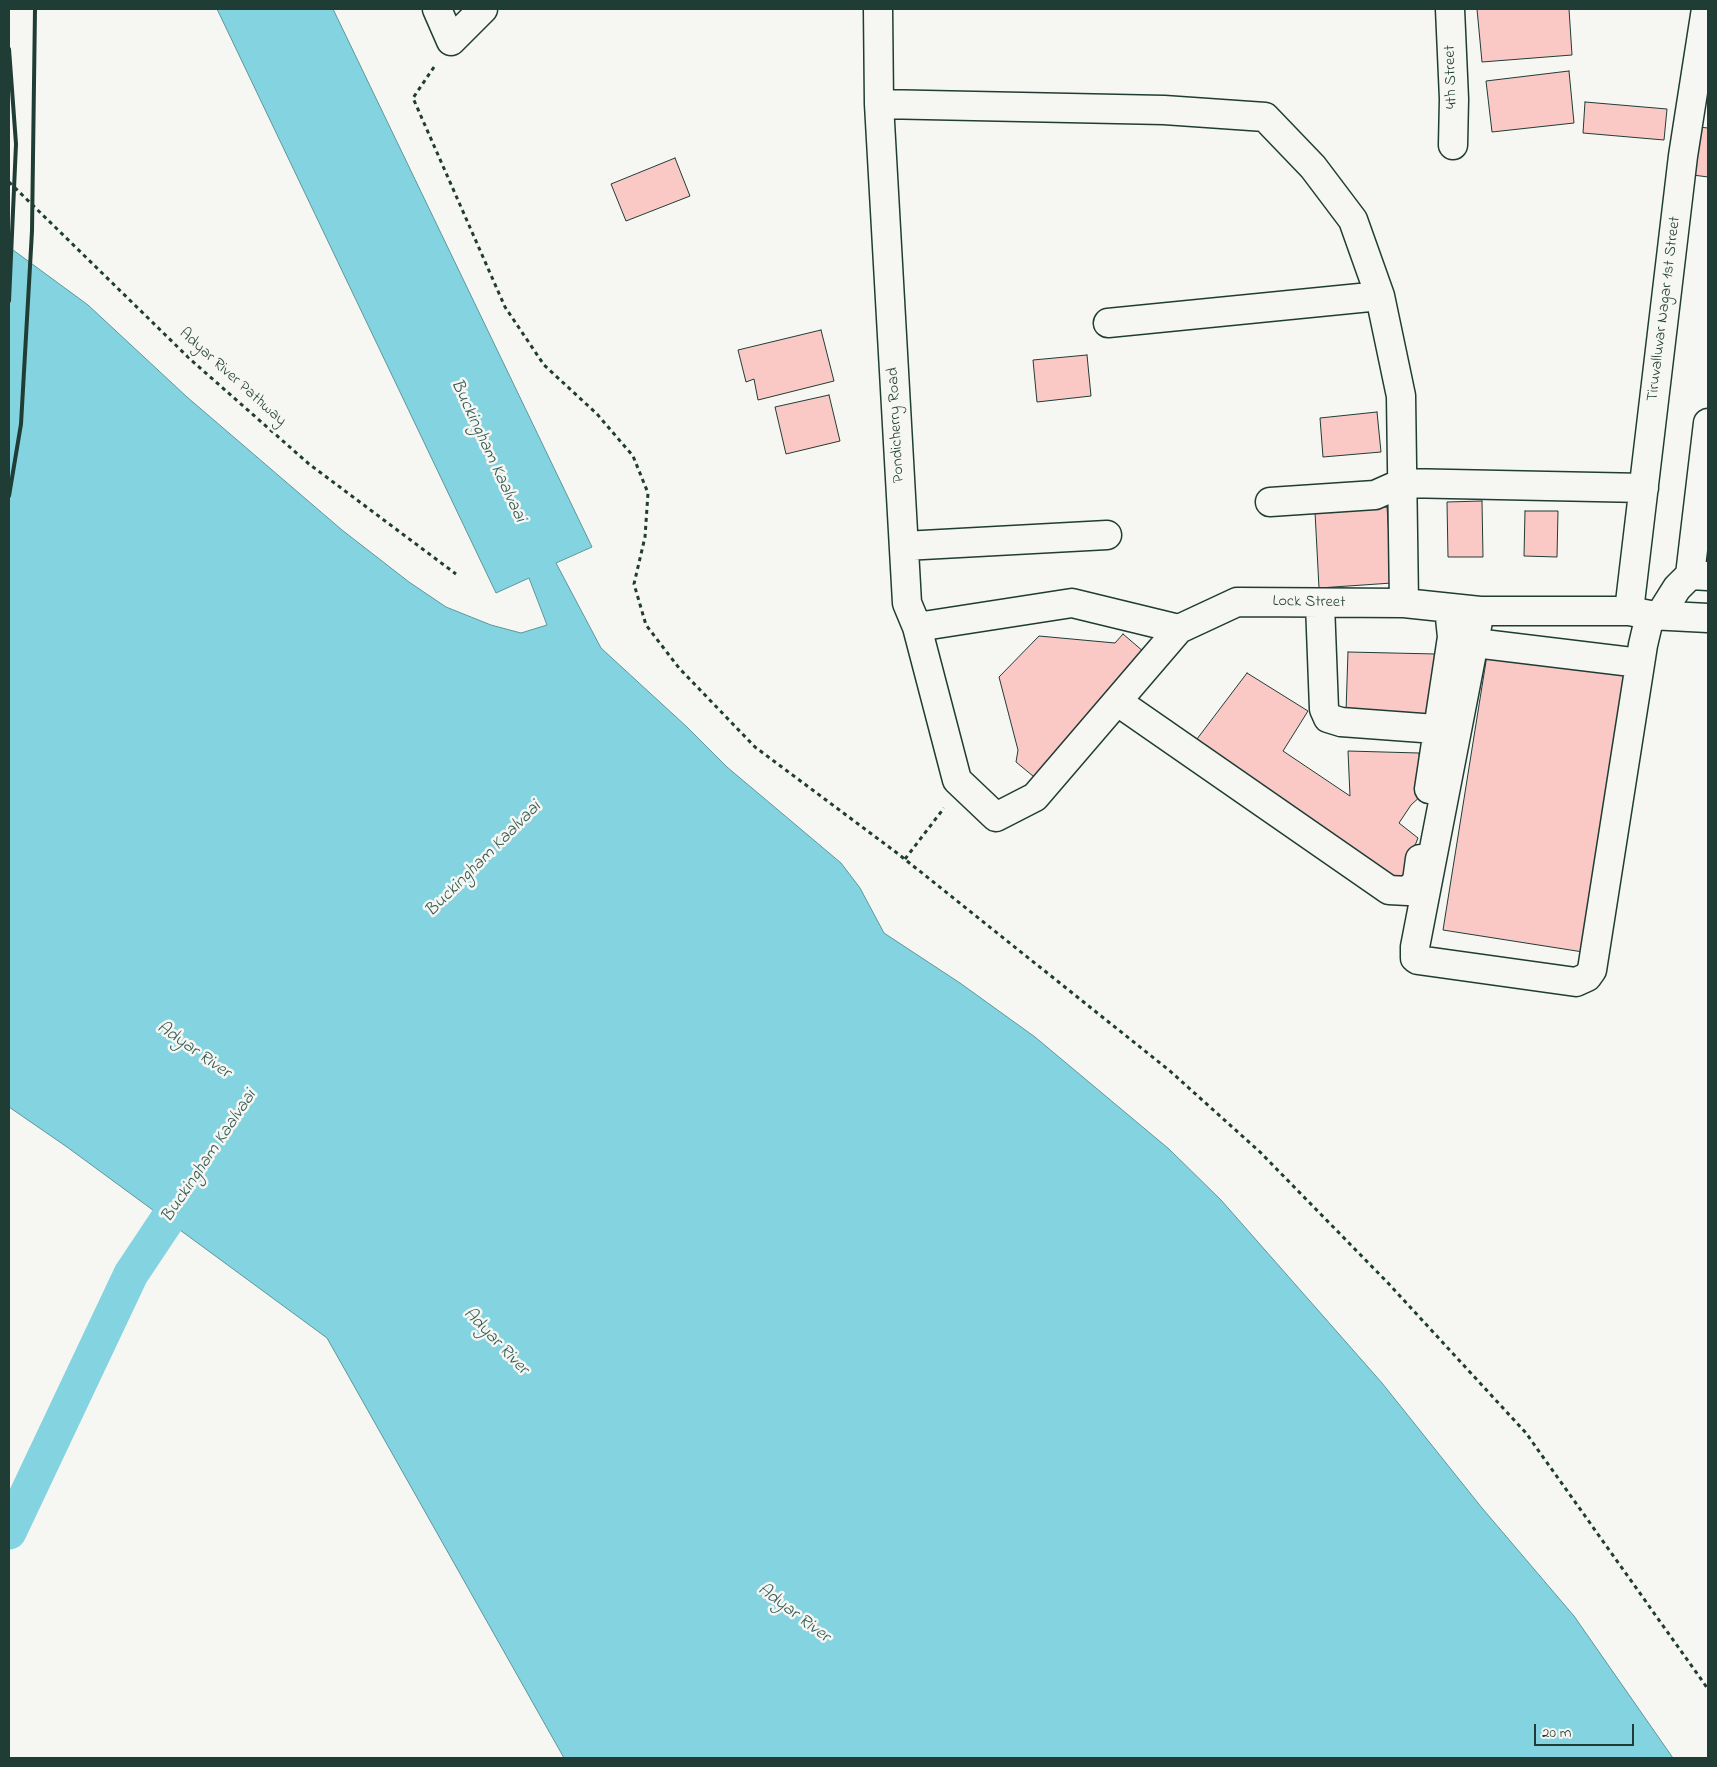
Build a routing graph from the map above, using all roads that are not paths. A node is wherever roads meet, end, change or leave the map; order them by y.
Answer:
1 (437, 9) edge
2 (483, 9) edge
3 (878, 9) edge
4 (1450, 9) edge
5 (1706, 9) edge
6 (879, 104) junction
7 (1453, 145) dead end
8 (1380, 296) junction
9 (1108, 323) dead end
10 (1708, 423) edge
11 (1402, 483) junction
12 (1644, 488) junction
13 (1270, 502) dead end
14 (1108, 535) dead end
15 (904, 546) junction
16 (1699, 576) edge
17 (1404, 603) junction
18 (1320, 604) junction
19 (1449, 608) junction
20 (1480, 611) junction
21 (1646, 614) junction
22 (1708, 618) edge
23 (918, 627) junction
24 (1179, 629) junction
25 (1475, 643) junction
26 (1640, 663) junction
27 (1118, 702) junction
28 (1436, 729) junction
29 (996, 817) joint

1 - 2 street
3 - 6 street, Pondicherry Road
4 - 7 street, 4th Street
5 - 12 street, Tiruvalluvar Nagar 1st Street
6 - 8 street
6 - 15 street, Pondicherry Road
8 - 9 street
8 - 11 street
10 - 16 street
11 - 12 street
11 - 13 street
11 - 17 street
12 - 21 street, Tiruvalluvar Nagar 1st Street
14 - 15 street
15 - 23 street, Pondicherry Road
16 - 21 street
17 - 18 street, Lock Street
17 - 19 street, Lock Street
18 - 24 street, Lock Street
18 - 28 street
19 - 20 street, Lock Street
19 - 28 street
20 - 21 street, Lock Street
20 - 25 street
21 - 22 street, Lock Street
21 - 26 street, Tiruvalluvar Nagar 1st Street
23 - 24 street
23 - 29 street, Pondicherry Road
24 - 27 street, Lock Street
25 - 26 street
25 - 26 street, Tiruvalluvar Nagar 1st Street
27 - 28 street
27 - 29 street, Lock Street

